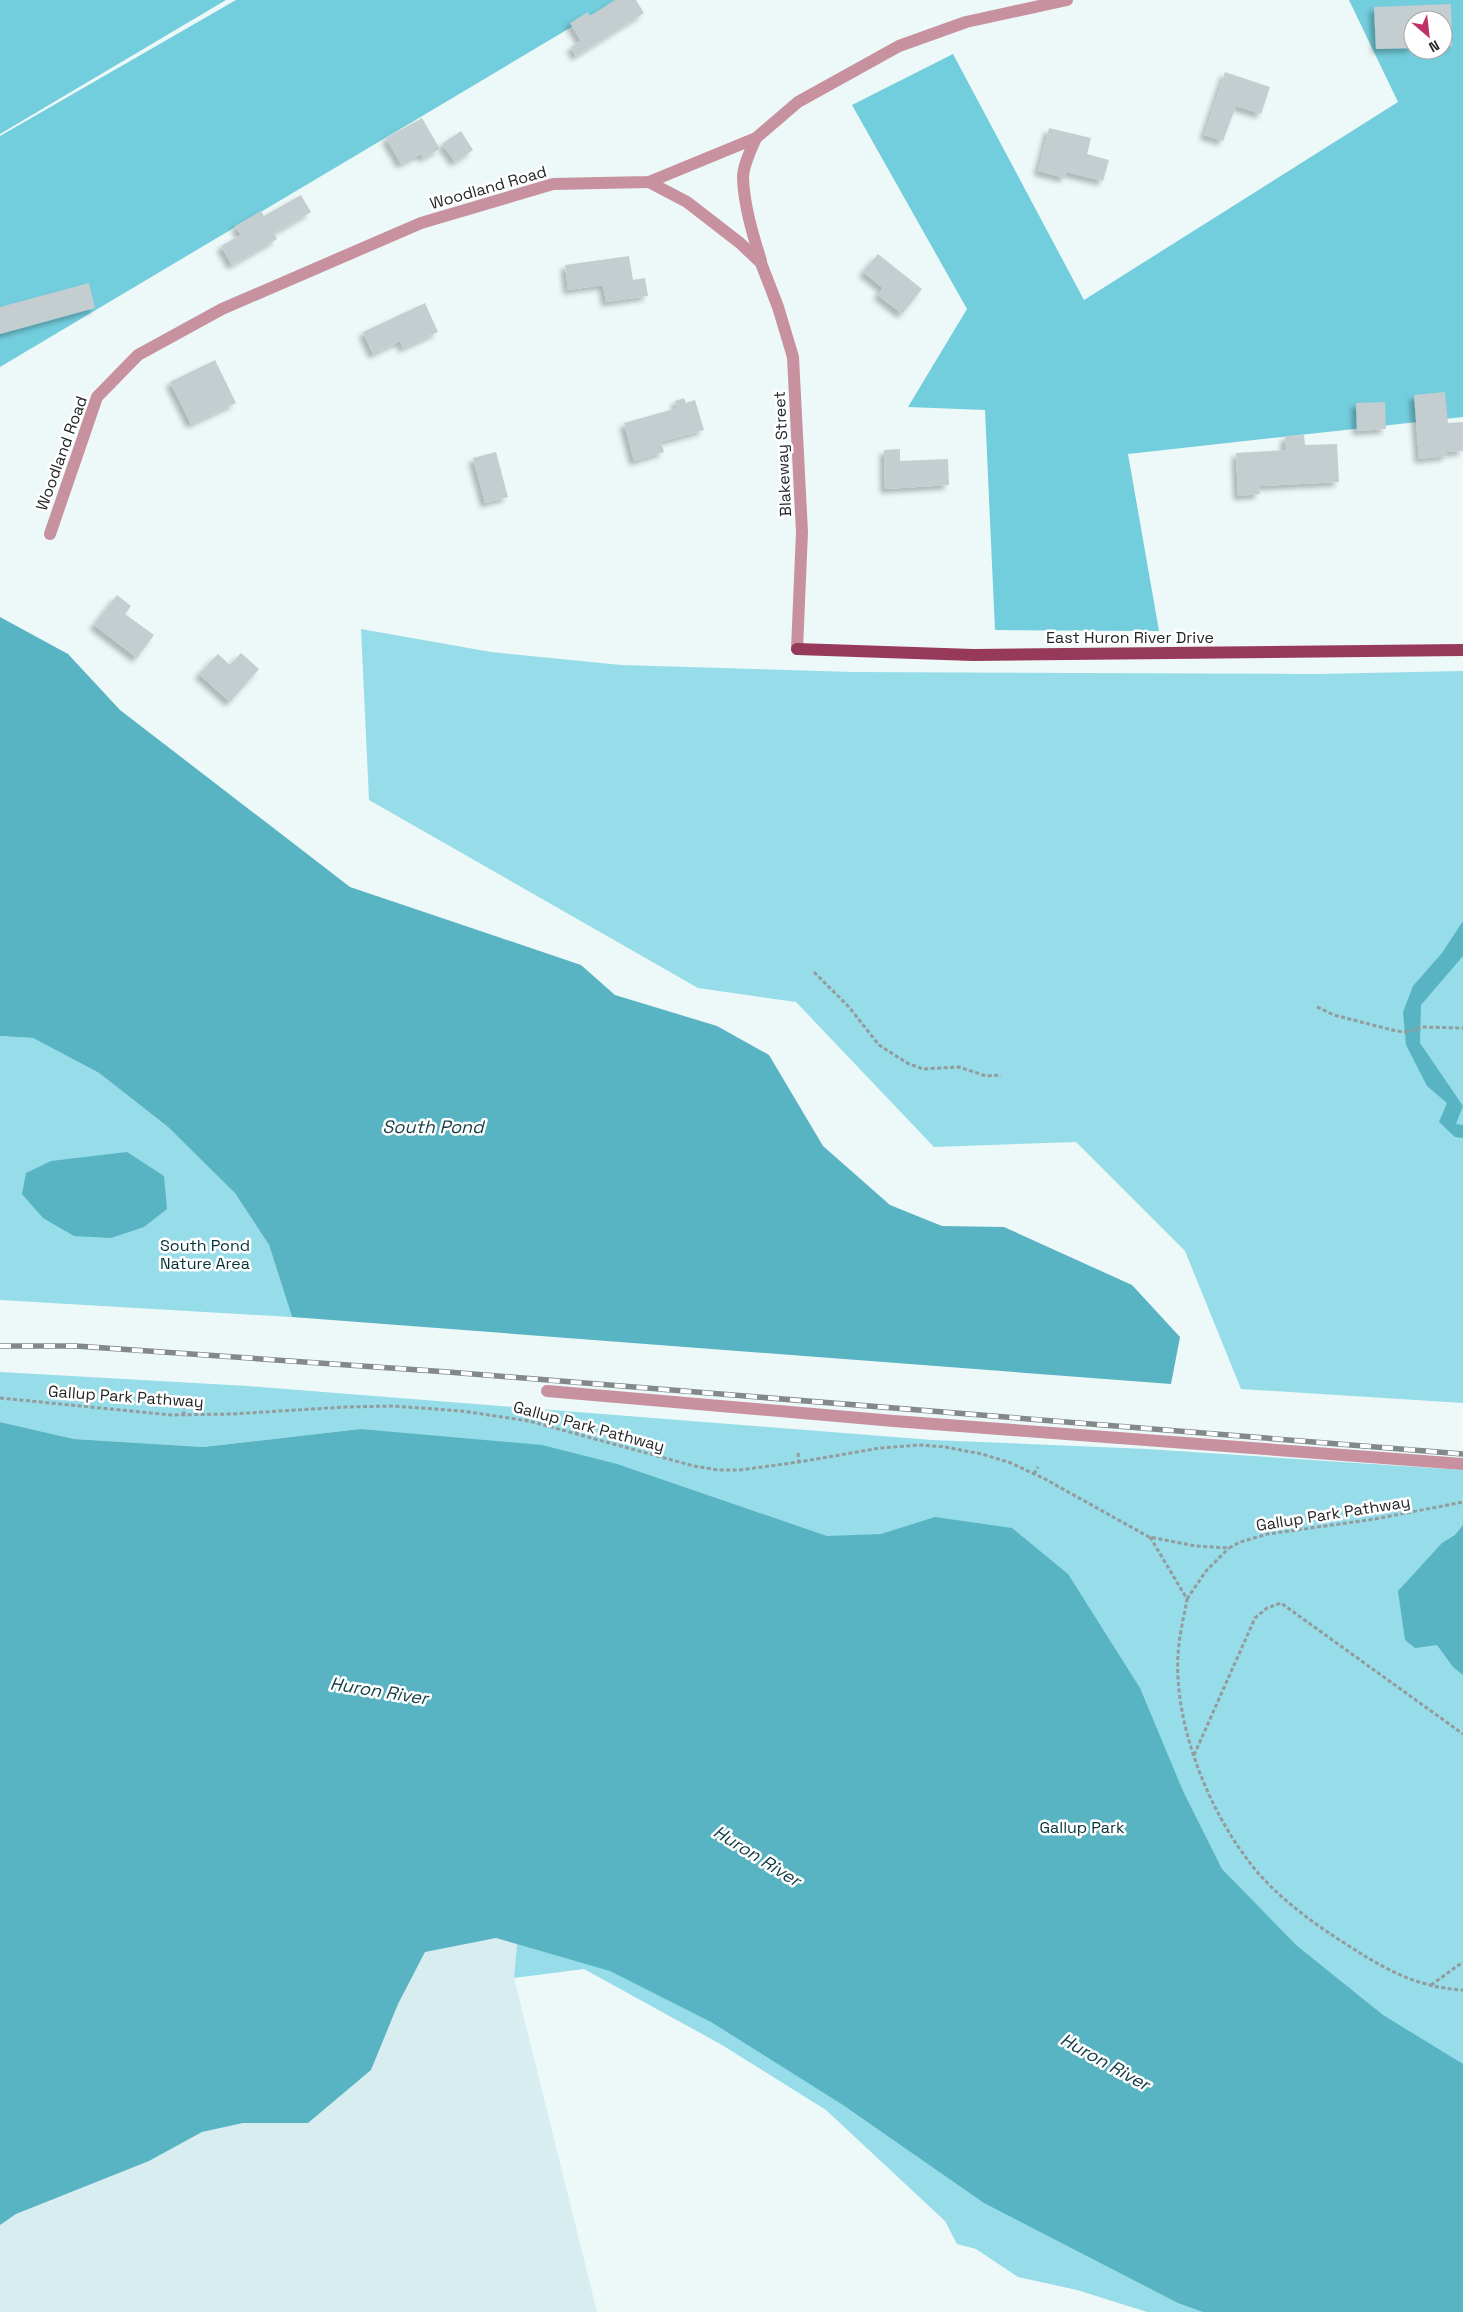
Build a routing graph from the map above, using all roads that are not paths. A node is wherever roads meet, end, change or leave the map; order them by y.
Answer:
1 (1066, 0) edge
2 (756, 138) junction
3 (649, 182) junction
4 (761, 263) junction
5 (50, 534) dead end
6 (797, 649) joint
7 (1463, 650) edge
8 (547, 1391) dead end
9 (1463, 1464) edge

1 - 2 street, Woodland Road
2 - 3 street, Woodland Road
2 - 4 street, Blakeway Street
3 - 4 street, Blakeway Street
3 - 5 street, Woodland Road
4 - 6 street, Blakeway Street
6 - 7 main road, East Huron River Drive
8 - 9 street

